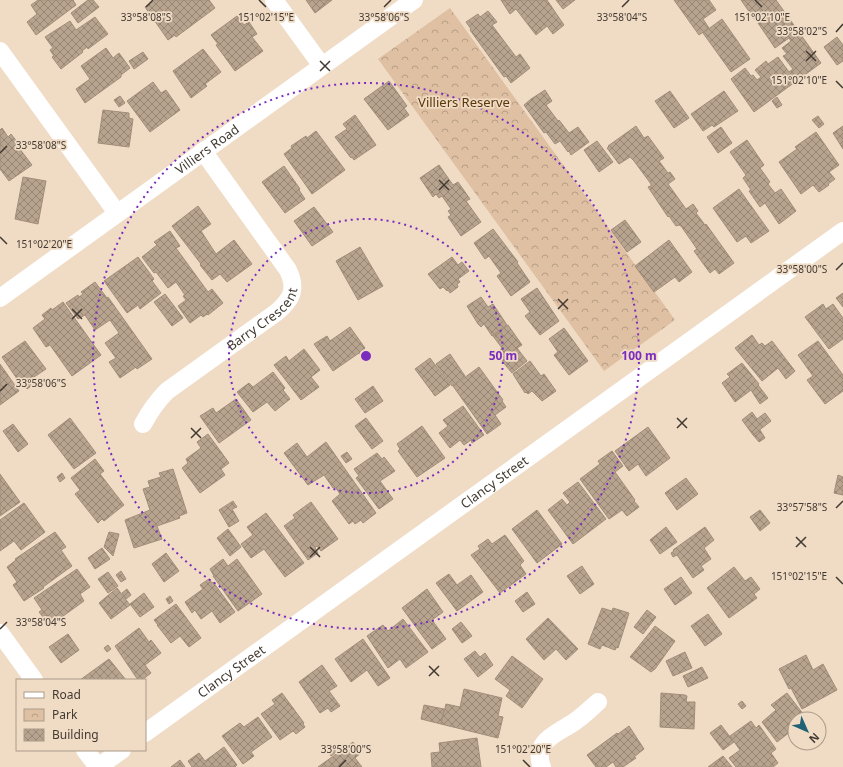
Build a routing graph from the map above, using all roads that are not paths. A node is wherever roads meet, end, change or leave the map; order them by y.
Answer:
1 (274, 0) edge
2 (409, 2) edge
3 (0, 52) edge
4 (322, 66) junction
5 (203, 152) junction
6 (117, 213) junction
7 (843, 231) edge
8 (0, 298) edge
9 (143, 424) dead end
10 (0, 633) edge
11 (33, 679) edge
12 (598, 702) dead end
13 (146, 732) edge
14 (86, 751) edge
15 (121, 751) edge
16 (98, 767) edge
17 (542, 767) edge

1 - 4 street
2 - 4 street, Villiers Road
3 - 6 street
4 - 5 street, Villiers Road
5 - 6 street, Villiers Road
5 - 9 street, Barry Crescent
6 - 8 street, Villiers Road
7 - 13 street, Clancy Street
10 - 11 street
12 - 17 street
14 - 16 street
15 - 16 street

